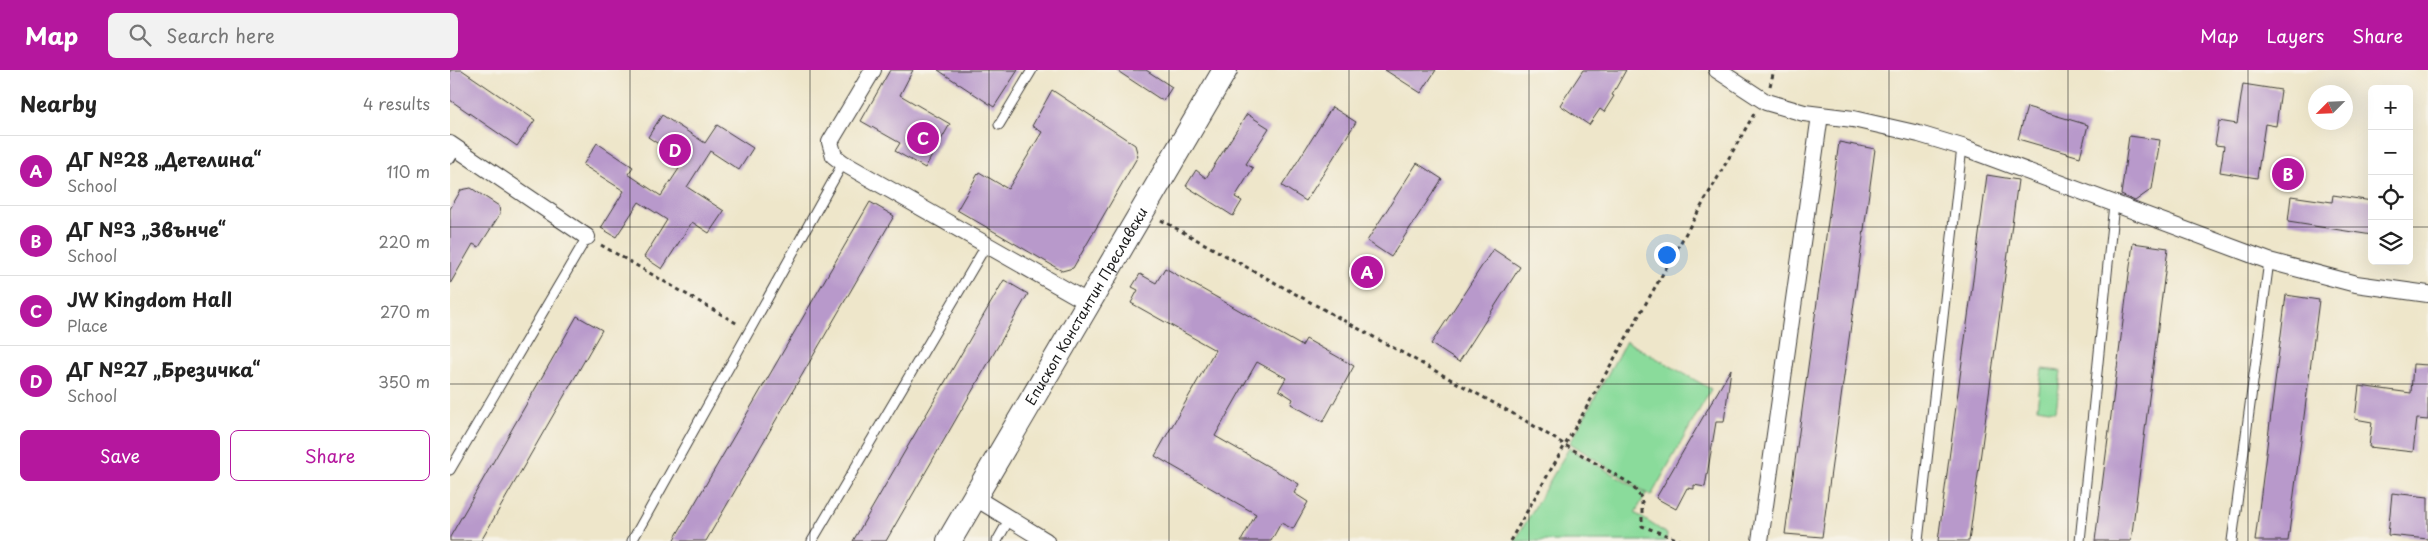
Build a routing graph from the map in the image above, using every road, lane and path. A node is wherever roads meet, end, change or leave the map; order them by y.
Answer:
1 (874, 70) edge
2 (1032, 70) edge
3 (1224, 70) edge
4 (1717, 70) edge
5 (1774, 70) edge
6 (1766, 102) junction
7 (1820, 115) junction
8 (999, 125) dead end
9 (1962, 147) junction
10 (452, 151) edge
11 (843, 163) junction
12 (2114, 204) junction
13 (1143, 210) junction
14 (587, 237) junction
15 (987, 244) junction
16 (2269, 261) junction
17 (2428, 294) edge
18 (1089, 303) junction
19 (749, 331) junction
20 (1565, 445) junction
21 (450, 470) edge
22 (974, 497) junction
23 (1010, 518) junction
24 (632, 541) edge
25 (812, 541) edge
26 (949, 541) edge
27 (997, 541) edge
28 (1046, 541) edge
29 (1510, 541) edge
30 (1682, 541) edge
31 (1760, 541) edge
32 (1918, 541) edge
33 (2080, 541) edge
34 (2232, 541) edge

1 - 11 street
2 - 8 lane
3 - 13 street, Епископ Константин Преславски
4 - 6 street
5 - 6 path
6 - 7 street
6 - 20 path
7 - 9 street
7 - 31 street
9 - 12 street
9 - 32 lane
10 - 14 street
11 - 15 street
11 - 19 lane
12 - 16 street
12 - 33 lane
13 - 18 street, Епископ Константин Преславски
13 - 20 path
14 - 19 path
14 - 21 lane
15 - 18 street
15 - 25 lane
16 - 17 street
16 - 34 lane
18 - 22 street, Епископ Константин Преславски
19 - 24 lane
20 - 29 path
20 - 30 path
22 - 23 street
22 - 26 street, Епископ Константин Преславски
23 - 27 lane
23 - 28 street

